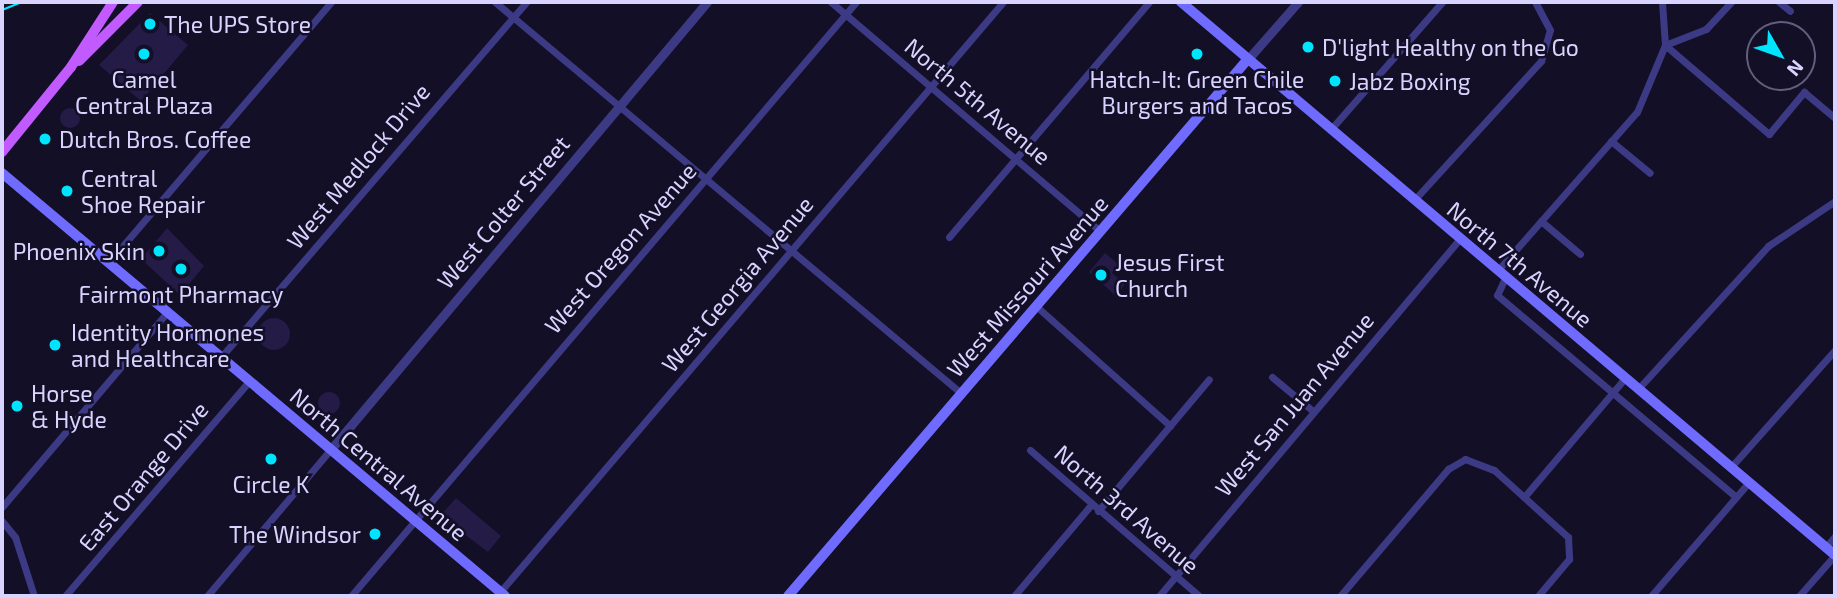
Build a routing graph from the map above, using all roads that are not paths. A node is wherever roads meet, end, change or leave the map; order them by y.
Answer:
1 (116, 2) edge
2 (138, 2) edge
3 (331, 2) edge
4 (495, 2) edge
5 (526, 2) edge
6 (707, 2) edge
7 (831, 2) edge
8 (856, 2) edge
9 (1003, 2) edge
10 (1149, 2) edge
11 (1181, 2) edge
12 (1298, 2) edge
13 (1442, 2) edge
14 (1535, 2) edge
15 (1662, 2) edge
16 (1731, 2) edge
17 (1779, 2) edge
18 (1790, 11) dead end
19 (846, 14) junction
20 (511, 16) junction
21 (118, 24) junction
22 (1665, 45) junction
23 (1248, 59) junction
24 (71, 67) junction
25 (931, 87) junction
26 (618, 106) junction
27 (1835, 118) edge
28 (1331, 129) junction
29 (1611, 141) junction
30 (2, 152) edge
31 (1016, 158) junction
32 (2, 173) edge
33 (1650, 173) dead end
34 (705, 179) junction
35 (1415, 200) junction
36 (1835, 201) edge
37 (1541, 221) junction
38 (1100, 230) junction
39 (948, 237) dead end
40 (1461, 238) junction
41 (790, 251) junction
42 (1580, 254) dead end
43 (109, 262) junction
44 (1502, 273) junction
45 (1036, 306) junction
46 (167, 311) junction
47 (1835, 350) edge
48 (221, 357) junction
49 (1272, 377) dead end
50 (1625, 378) junction
51 (1209, 379) dead end
52 (250, 380) junction
53 (1639, 389) junction
54 (1613, 392) junction
55 (961, 393) junction
56 (1313, 411) junction
57 (1170, 426) junction
58 (331, 449) junction
59 (1030, 450) dead end
60 (1731, 467) junction
61 (1749, 482) junction
62 (1525, 496) junction
63 (1736, 497) junction
64 (1091, 505) junction
65 (2, 507) edge
66 (1098, 511) junction
67 (416, 521) junction
68 (2, 522) edge
69 (1835, 536) edge
70 (1826, 547) junction
71 (1835, 555) edge
72 (1175, 576) junction
73 (502, 594) edge
74 (34, 596) edge
75 (65, 596) edge
76 (207, 596) edge
77 (351, 596) edge
78 (788, 596) edge
79 (1014, 596) edge
80 (1159, 596) edge
81 (1199, 596) edge
82 (1340, 596) edge
83 (1538, 596) edge
84 (1651, 596) edge
85 (1799, 596) edge

1 - 21 main road
1 - 24 main road
2 - 21 main road
3 - 43 street
4 - 20 street
5 - 20 street, West Medlock Drive
6 - 26 street, West Colter Street
7 - 19 street, North 5th Avenue
8 - 19 street, West Oregon Avenue
9 - 25 street, West Georgia Avenue
10 - 31 street
11 - 23 main road, North 7th Avenue
12 - 23 street, West Missouri Avenue
13 - 28 street
14 - 35 street
15 - 22 street
16 - 22 street
17 - 18 street
19 - 25 street, North 5th Avenue
19 - 34 street, West Oregon Avenue
20 - 26 street
20 - 48 street, West Medlock Drive
21 - 24 main road
22 - 27 street
22 - 29 street
23 - 28 main road, North 7th Avenue
23 - 38 main road, West Missouri Avenue
24 - 30 main road
25 - 31 street, North 5th Avenue
25 - 41 street, West Georgia Avenue
26 - 34 street
26 - 58 street, West Colter Street
28 - 35 main road, North 7th Avenue
29 - 33 street
29 - 37 street
31 - 38 street, North 5th Avenue
31 - 39 street
32 - 43 main road, North Central Avenue
34 - 41 street
34 - 67 street, West Oregon Avenue
35 - 40 main road, North 7th Avenue
36 - 53 street
37 - 42 street
37 - 44 street
38 - 45 main road, West Missouri Avenue
40 - 44 main road, North 7th Avenue
40 - 56 street, West San Juan Avenue
41 - 55 street
41 - 73 street, West Georgia Avenue
43 - 46 main road, North Central Avenue
44 - 50 main road, North 7th Avenue
44 - 54 street
45 - 55 main road, West Missouri Avenue
45 - 57 street
46 - 48 main road, North Central Avenue
46 - 65 street
47 - 60 street
48 - 52 main road, North Central Avenue
49 - 56 street
50 - 53 main road, North 7th Avenue
50 - 54 street
51 - 57 street
52 - 58 main road, North Central Avenue
52 - 75 street, East Orange Drive
53 - 60 main road, North 7th Avenue
54 - 62 street
54 - 63 street
55 - 78 main road, West Missouri Avenue
56 - 72 street, West San Juan Avenue
57 - 66 street
58 - 67 main road, North Central Avenue
58 - 76 street
59 - 64 street, North 3rd Avenue
60 - 61 main road, North 7th Avenue
61 - 63 street
61 - 70 main road, North 7th Avenue
62 - 82 street
62 - 83 street
63 - 84 street
64 - 66 street, North 3rd Avenue
64 - 79 street
66 - 72 street, North 3rd Avenue
67 - 73 main road, North Central Avenue
67 - 77 street, West Oregon Avenue
68 - 74 street
69 - 70 street
70 - 71 main road, North 7th Avenue
71 - 85 street
72 - 80 street, West San Juan Avenue
72 - 81 street, North 3rd Avenue

